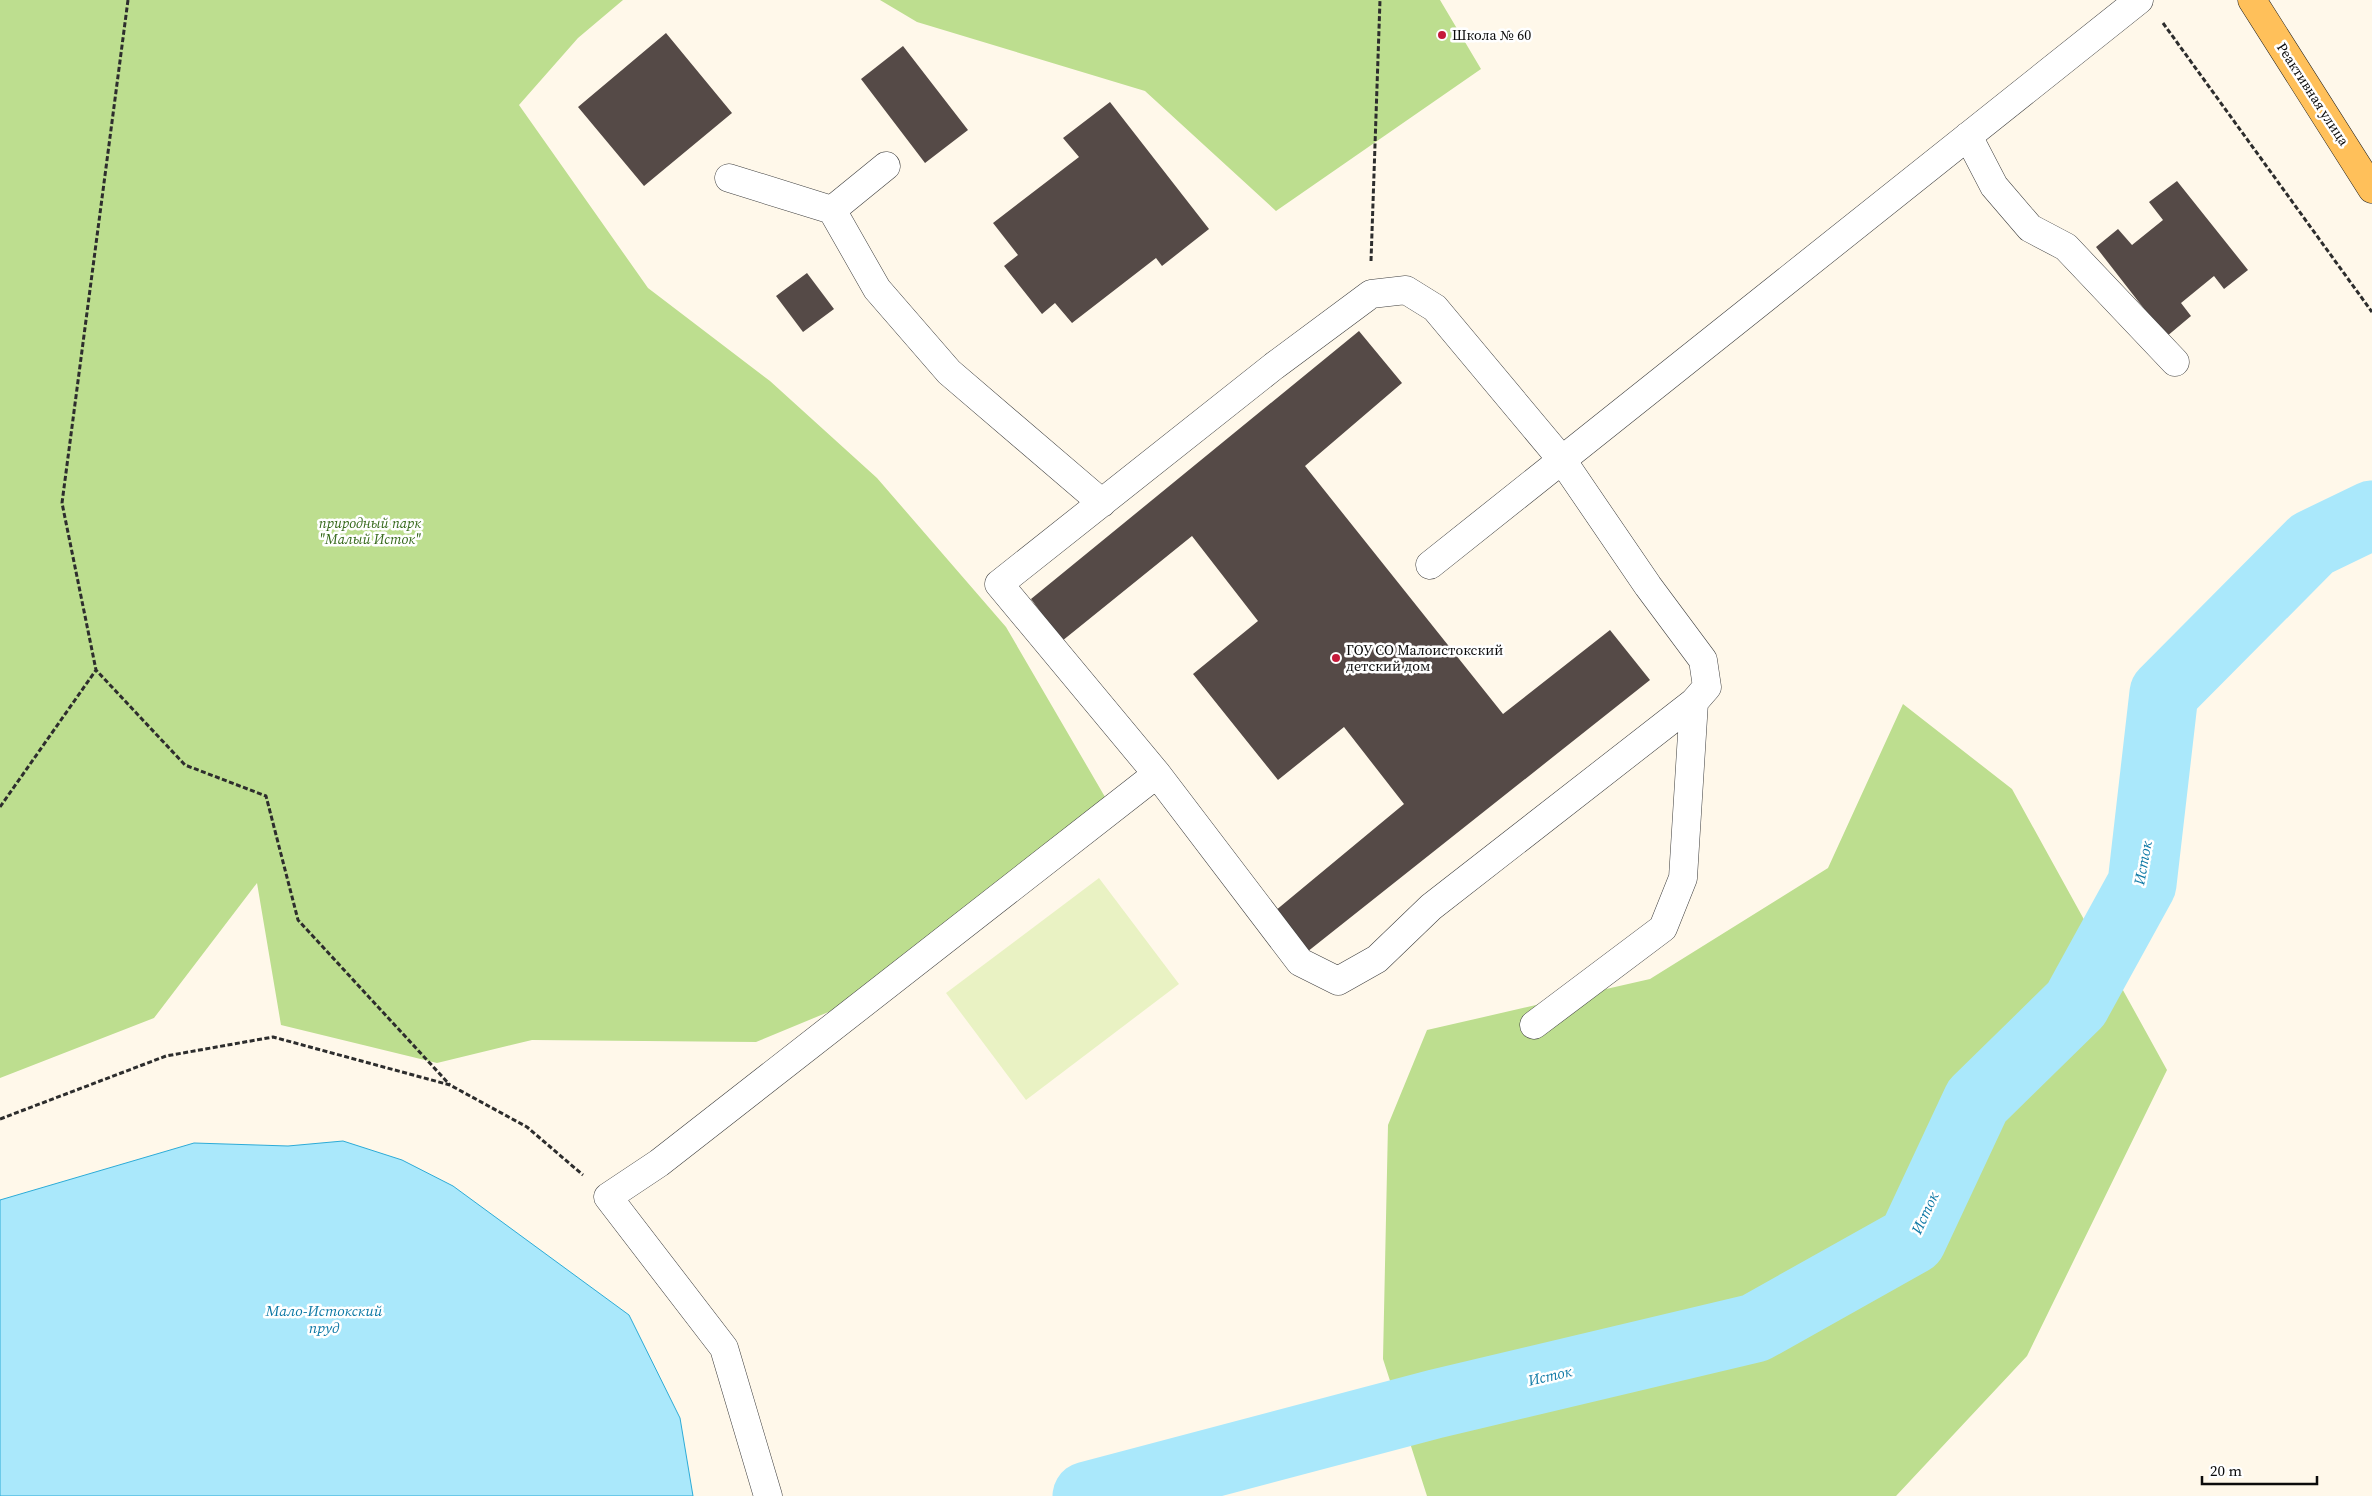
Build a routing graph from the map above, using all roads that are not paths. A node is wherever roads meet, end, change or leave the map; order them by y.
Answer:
1 (2252, 0) edge
2 (2149, 8) edge
3 (1968, 136) junction
4 (886, 166) dead end
5 (729, 178) dead end
6 (2372, 189) edge
7 (832, 210) junction
8 (2175, 362) dead end
9 (1562, 460) junction
10 (1102, 503) junction
11 (1430, 565) dead end
12 (1694, 702) junction
13 (1157, 774) junction
14 (1534, 1025) dead end
15 (768, 1496) edge

1 - 6 main road, Реактивная улица
2 - 3 lane
3 - 8 lane
3 - 9 lane
4 - 7 lane
5 - 7 lane
7 - 10 lane
9 - 10 lane
9 - 11 lane
9 - 12 lane
10 - 13 lane
12 - 13 lane
12 - 14 lane
13 - 15 lane

